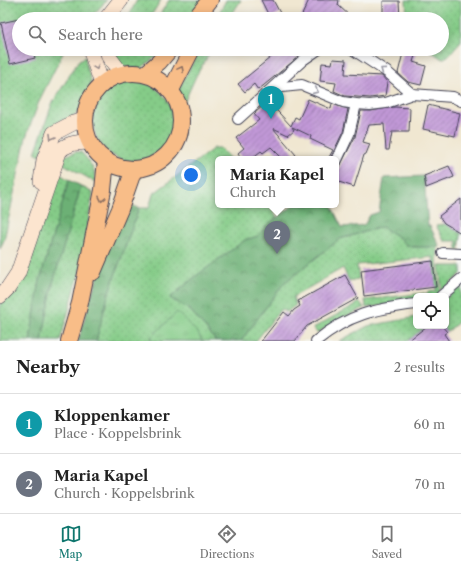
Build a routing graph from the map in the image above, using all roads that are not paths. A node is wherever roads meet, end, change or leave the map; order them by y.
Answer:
1 (120, 0) edge
2 (210, 0) edge
3 (220, 0) edge
4 (112, 12) edge
5 (201, 12) edge
6 (213, 12) edge
7 (92, 56) edge
8 (109, 56) edge
9 (164, 56) edge
10 (188, 56) edge
11 (310, 56) edge
12 (363, 56) edge
13 (298, 65) junction
14 (122, 74) junction
15 (145, 74) junction
16 (102, 84) junction
17 (302, 85) junction
18 (171, 90) junction
19 (266, 93) junction
20 (412, 94) junction
21 (461, 101) edge
22 (356, 104) junction
23 (238, 119) dead end
24 (85, 120) junction
25 (90, 142) junction
26 (339, 156) edge
27 (106, 160) junction
28 (134, 169) junction
29 (36, 214) junction
30 (443, 253) dead end
31 (461, 254) edge
32 (461, 279) edge
33 (445, 293) edge
34 (0, 296) edge
35 (80, 303) junction
36 (413, 304) edge
37 (69, 341) edge
38 (316, 341) edge

1 - 4 street
2 - 5 main road
3 - 6 main road
7 -> 16 street
8 - 14 street
9 - 15 main road
18 -> 10 main road
11 - 13 street
20 -> 12 street
13 - 17 street
13 - 19 street
14 - 15 main road
14 - 16 main road
15 - 18 main road
16 - 24 main road
17 - 19 street
17 -> 22 street
18 - 28 main road
19 - 23 street
20 - 21 street
20 - 22 street
22 - 26 street
24 - 25 main road
24 -> 29 street
25 - 27 main road
25 - 29 street
27 - 28 main road
27 -> 35 main road
28 - 35 main road
29 - 34 street
30 - 31 street
32 - 33 street
35 - 37 main road
36 - 38 street

